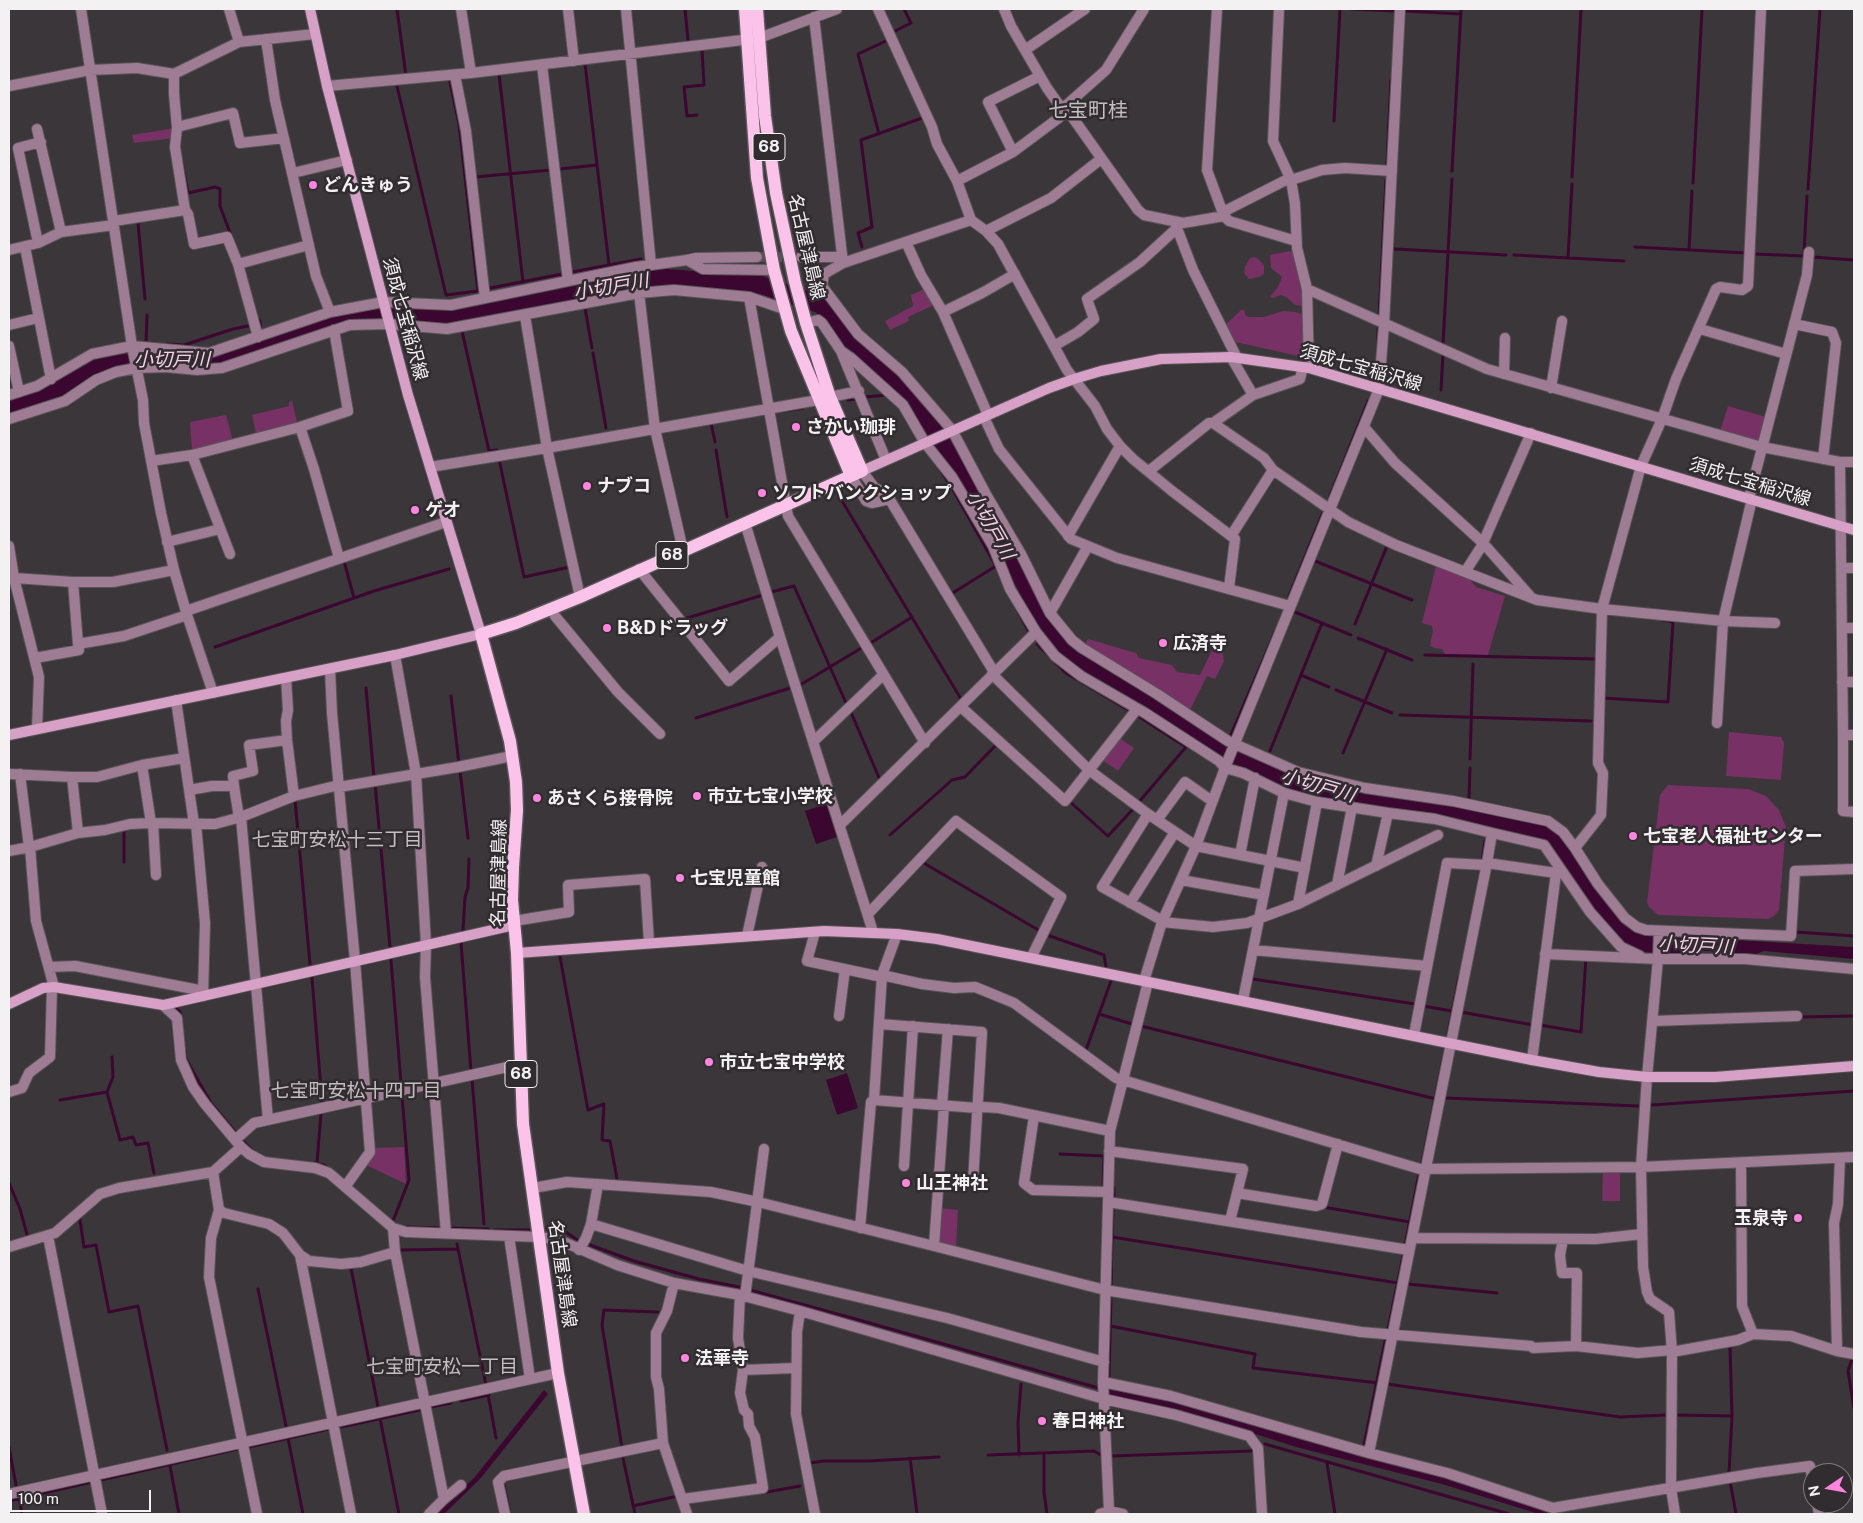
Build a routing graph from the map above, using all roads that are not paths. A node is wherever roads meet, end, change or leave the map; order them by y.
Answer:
1 (81, 9) edge
2 (229, 9) edge
3 (310, 9) edge
4 (461, 9) edge
5 (568, 9) edge
6 (626, 9) edge
7 (745, 9) edge
8 (757, 9) edge
9 (837, 9) edge
10 (878, 9) edge
11 (1004, 9) edge
12 (1085, 9) edge
13 (1144, 9) edge
14 (1216, 9) edge
15 (1280, 9) edge
16 (1400, 9) edge
17 (1761, 9) edge
18 (814, 17) junction
19 (315, 34) junction
20 (266, 39) junction
21 (753, 39) junction
22 (240, 42) junction
23 (1025, 50) junction
24 (631, 54) junction
25 (574, 60) junction
26 (542, 65) junction
27 (90, 70) junction
28 (174, 74) junction
29 (471, 74) junction
30 (455, 75) junction
31 (1040, 76) junction
32 (9, 86) edge
33 (328, 86) junction
34 (1065, 110) junction
35 (177, 127) junction
36 (37, 128) dead end
37 (284, 138) junction
38 (40, 142) junction
39 (1013, 152) junction
40 (1101, 159) junction
41 (346, 160) junction
42 (1392, 171) junction
43 (293, 173) junction
44 (1291, 179) junction
45 (957, 181) junction
46 (185, 210) junction
47 (1224, 214) junction
48 (971, 220) junction
49 (114, 223) junction
50 (1176, 225) junction
51 (986, 231) junction
52 (62, 232) junction
53 (1296, 241) junction
54 (906, 242) junction
55 (38, 243) junction
56 (309, 245) junction
57 (25, 247) junction
58 (9, 250) edge
59 (1809, 252) dead end
60 (801, 257) tunnel mouth
61 (757, 258) tunnel mouth
62 (687, 260) junction
63 (843, 260) junction
64 (238, 264) junction
65 (652, 266) junction
66 (637, 269) junction
67 (774, 274) junction
68 (1015, 274) junction
69 (568, 281) junction
70 (1307, 289) junction
71 (639, 292) junction
72 (749, 297) junction
73 (485, 298) junction
74 (384, 304) junction
75 (783, 307) junction
76 (330, 312) junction
77 (943, 312) junction
78 (525, 316) junction
79 (804, 317) junction
80 (38, 318) junction
81 (1562, 321) dead end
82 (389, 323) junction
83 (1384, 324) junction
84 (1794, 324) junction
85 (9, 325) edge
86 (1700, 329) junction
87 (334, 330) junction
88 (258, 337) junction
89 (1505, 338) dead end
90 (9, 346) edge
91 (1054, 346) junction
92 (133, 348) junction
93 (841, 351) junction
94 (1786, 354) junction
95 (1234, 357) junction
96 (136, 367) junction
97 (1306, 367) junction
98 (1504, 374) junction
99 (51, 379) junction
100 (1074, 379) junction
101 (1551, 388) junction
102 (1379, 389) junction
103 (858, 391) junction
104 (14, 394) edge
105 (1253, 395) junction
106 (824, 398) junction
107 (768, 409) junction
108 (986, 416) junction
109 (9, 419) edge
110 (1662, 419) junction
111 (1213, 423) junction
112 (300, 427) junction
113 (1364, 427) junction
114 (655, 429) junction
115 (951, 431) junction
116 (1531, 433) junction
117 (927, 442) junction
118 (1120, 446) junction
119 (1762, 447) junction
120 (547, 448) junction
121 (192, 456) junction
122 (1823, 459) junction
123 (886, 460) junction
124 (151, 461) junction
125 (1840, 462) junction
126 (1854, 462) edge
127 (1641, 466) junction
128 (430, 468) junction
129 (1273, 470) junction
130 (1149, 471) junction
131 (856, 474) junction
132 (1750, 499) junction
133 (890, 500) junction
134 (786, 505) junction
135 (1330, 509) junction
136 (446, 522) junction
137 (744, 523) junction
138 (1841, 526) junction
139 (220, 529) junction
140 (1854, 530) edge
141 (1068, 536) junction
142 (1231, 536) junction
143 (167, 542) junction
144 (1483, 543) junction
145 (9, 546) edge
146 (1088, 546) junction
147 (683, 550) junction
148 (230, 554) dead end
149 (339, 558) junction
150 (1841, 568) junction
151 (1854, 568) edge
152 (639, 569) junction
153 (174, 570) junction
154 (1466, 572) junction
155 (12, 579) edge
156 (73, 582) junction
157 (1229, 588) junction
158 (580, 597) junction
159 (1533, 599) junction
160 (1290, 606) junction
161 (552, 608) junction
162 (1602, 609) junction
163 (186, 613) junction
164 (1050, 613) junction
165 (1723, 622) junction
166 (1775, 623) dead end
167 (1842, 628) junction
168 (1854, 628) edge
169 (1036, 632) junction
170 (481, 634) junction
171 (780, 637) junction
172 (78, 644) junction
173 (395, 655) junction
174 (34, 658) junction
175 (330, 669) junction
176 (993, 673) junction
177 (883, 674) junction
178 (286, 678) junction
179 (1842, 682) junction
180 (1854, 682) edge
181 (213, 692) junction
182 (176, 700) junction
183 (961, 707) junction
184 (1137, 709) junction
185 (1717, 723) dead end
186 (37, 729) junction
187 (660, 734) dead end
188 (9, 735) edge
189 (1843, 735) junction
190 (1854, 735) edge
191 (287, 740) junction
192 (813, 742) junction
193 (924, 743) junction
194 (1234, 746) junction
195 (512, 756) junction
196 (184, 758) junction
197 (142, 765) junction
198 (1225, 766) junction
199 (1089, 770) junction
200 (9, 774) edge
201 (20, 774) junction
202 (416, 774) junction
203 (72, 777) junction
204 (1255, 778) junction
205 (234, 786) junction
206 (339, 786) junction
207 (189, 790) junction
208 (1284, 793) junction
209 (294, 796) junction
210 (1212, 801) junction
211 (1318, 802) junction
212 (1352, 807) junction
213 (1854, 812) edge
214 (1388, 813) junction
215 (240, 817) junction
216 (1153, 817) junction
217 (152, 823) junction
218 (195, 824) junction
219 (840, 825) junction
220 (1175, 832) junction
221 (78, 833) junction
222 (1492, 833) junction
223 (1438, 835) dead end
224 (1196, 846) junction
225 (30, 847) junction
226 (1575, 848) junction
227 (9, 851) edge
228 (1240, 855) junction
229 (1271, 861) junction
230 (1486, 864) junction
231 (1376, 866) junction
232 (762, 867) dead end
233 (1305, 868) junction
234 (1854, 869) edge
235 (1558, 870) junction
236 (156, 875) dead end
237 (1182, 880) junction
238 (1337, 886) junction
239 (1264, 895) junction
240 (1130, 904) junction
241 (1298, 904) junction
242 (868, 914) junction
243 (1260, 917) junction
244 (1163, 921) junction
245 (514, 923) junction
246 (815, 932) junction
247 (873, 932) junction
248 (897, 934) junction
249 (1659, 934) junction
250 (747, 936) junction
251 (649, 943) junction
252 (426, 944) junction
253 (1253, 950) junction
254 (517, 952) junction
255 (1545, 954) junction
256 (1658, 957) junction
257 (1031, 958) junction
258 (1645, 958) junction
259 (356, 960) junction
260 (1427, 966) junction
261 (49, 967) junction
262 (845, 969) junction
263 (1854, 969) edge
264 (882, 976) junction
265 (1146, 981) junction
266 (256, 984) junction
267 (53, 987) junction
268 (204, 993) junction
269 (1243, 1000) junction
270 (9, 1004) edge
271 (167, 1004) junction
272 (839, 1016) dead end
273 (1798, 1016) dead end
274 (1653, 1021) junction
275 (879, 1024) junction
276 (913, 1026) junction
277 (948, 1030) junction
278 (1414, 1035) junction
279 (1451, 1043) junction
280 (1532, 1060) junction
281 (521, 1064) junction
282 (1854, 1066) edge
283 (1647, 1077) junction
284 (1122, 1080) junction
285 (434, 1082) junction
286 (9, 1092) edge
287 (365, 1098) junction
288 (874, 1100) junction
289 (908, 1102) junction
290 (943, 1106) junction
291 (977, 1108) junction
292 (1034, 1116) junction
293 (268, 1120) junction
294 (1110, 1131) junction
295 (238, 1144) junction
296 (1338, 1144) junction
297 (764, 1149) dead end
298 (1109, 1151) junction
299 (1854, 1157) edge
300 (1840, 1158) junction
301 (1741, 1163) junction
302 (904, 1166) dead end
303 (1641, 1167) junction
304 (1426, 1169) junction
305 (213, 1172) junction
306 (973, 1182) dead end
307 (347, 1184) junction
308 (598, 1184) junction
309 (533, 1188) junction
310 (1237, 1193) junction
311 (1108, 1197) junction
312 (758, 1202) junction
313 (219, 1210) junction
314 (1230, 1221) junction
315 (591, 1224) junction
316 (393, 1228) junction
317 (860, 1228) junction
318 (445, 1230) junction
319 (1642, 1234) junction
320 (48, 1236) junction
321 (509, 1236) junction
322 (540, 1237) junction
323 (1412, 1238) junction
324 (1563, 1239) junction
325 (582, 1245) junction
326 (934, 1246) junction
327 (9, 1247) edge
328 (1409, 1250) junction
329 (395, 1252) junction
330 (300, 1255) junction
331 (748, 1272) junction
332 (674, 1283) junction
333 (1105, 1290) junction
334 (744, 1293) junction
335 (800, 1311) junction
336 (1392, 1334) junction
337 (1752, 1334) junction
338 (1576, 1346) junction
339 (1672, 1351) junction
340 (1837, 1351) junction
341 (1854, 1354) edge
342 (1104, 1362) junction
343 (796, 1368) junction
344 (743, 1370) junction
345 (558, 1374) junction
346 (530, 1379) junction
347 (1104, 1390) junction
348 (425, 1403) junction
349 (334, 1422) junction
350 (243, 1443) junction
351 (663, 1443) junction
352 (1368, 1453) junction
353 (573, 1462) junction
354 (1803, 1467) edge
355 (94, 1476) junction
356 (461, 1485) dead end
357 (1671, 1488) junction
358 (9, 1494) edge
359 (683, 1498) junction
360 (444, 1499) junction
361 (1104, 1513) edge
362 (102, 1514) edge
363 (257, 1514) edge
364 (351, 1514) edge
365 (429, 1514) edge
366 (506, 1514) edge
367 (584, 1514) edge
368 (687, 1514) edge
369 (815, 1514) edge
370 (1123, 1514) edge
371 (1262, 1514) edge
372 (1675, 1514) edge

1 - 27 street
2 - 22 street
3 - 19 street, 須成七宝稲沢線
4 - 29 street
5 - 25 street
6 - 24 street
7 - 21 main road, 名古屋津島線 / 68
8 - 21 main road, 名古屋津島線 / 68
9 - 18 street
10 - 45 street
11 - 23 street
12 - 23 street
13 - 34 street
14 - 47 street
15 - 44 street
16 - 42 street
17 - 86 street
18 - 21 street
18 - 63 street
19 - 20 street
19 - 33 street, 須成七宝稲沢線
20 - 22 street
20 - 37 street
21 - 24 street
21 - 67 main road, 名古屋津島線 / 68
21 - 79 main road, 名古屋津島線 / 68
22 - 28 street
23 - 31 street
24 - 25 street
24 - 65 street
25 - 26 street
26 - 29 street
26 - 69 street
27 - 28 street
27 - 32 street
27 - 49 street
28 - 35 street
29 - 30 street
30 - 33 street
30 - 73 street
31 - 34 street
31 - 39 street
33 - 41 street, 須成七宝稲沢線
34 - 39 street
34 - 40 street
35 - 37 street
35 - 46 street
36 - 38 street
37 - 43 street
38 - 52 street
38 - 55 street
39 - 45 street
40 - 50 street
40 - 51 street
41 - 43 street
41 - 74 street, 須成七宝稲沢線
42 - 44 street
42 - 83 street
43 - 56 street
44 - 47 street
44 - 53 street
45 - 48 street
46 - 49 street
46 - 64 street
47 - 50 street
47 - 53 street
48 - 51 street
48 - 54 street
49 - 52 street
49 - 92 street
50 - 91 street
50 - 95 street
51 - 68 street
52 - 55 street
53 - 70 street
54 - 63 street
54 - 77 street
55 - 57 street
56 - 64 street
56 - 76 street
57 - 58 street
57 - 80 street
59 - 84 street
60 - 63 street
61 - 62 street
62 - 65 street
62 - 67 street
63 - 115 street
64 - 88 street
65 - 66 street
66 - 69 street
66 - 71 street
67 - 75 main road, 名古屋津島線 / 68
68 - 77 street
68 - 91 street
69 - 73 street
70 - 83 street
70 - 97 street
71 - 72 street
71 - 78 street
71 - 114 street
72 - 75 street
72 - 107 street
73 - 74 street
74 - 76 street
74 - 82 street, 須成七宝稲沢線
75 - 106 main road, 名古屋津島線 / 68
76 - 88 street
77 - 108 street
78 - 82 street
78 - 120 street
79 - 93 street
79 - 106 main road, 名古屋津島線 / 68
80 - 85 street
80 - 99 street
81 - 101 street
82 - 87 street
82 - 128 street, 須成七宝稲沢線
83 - 98 street
83 - 102 street
84 - 94 street
84 - 122 street
86 - 94 street
86 - 110 street
87 - 96 street
87 - 112 street
88 - 92 street
89 - 98 street
90 - 104 street
91 - 100 street
92 - 96 street
92 - 99 street
93 - 103 street
93 - 117 street
94 - 119 street
95 - 97 street, 須成七宝稲沢線
95 - 100 street, 須成七宝稲沢線
95 - 105 street
96 - 109 street
96 - 124 street
97 - 102 street, 須成七宝稲沢線
97 - 105 street
98 - 101 street
99 - 104 street
100 - 108 street, 須成七宝稲沢線
100 - 118 street
101 - 110 street
102 - 113 street
102 - 116 street, 須成七宝稲沢線
103 - 106 street
103 - 123 street
105 - 111 street
106 - 107 street
106 - 131 main road, 名古屋津島線 / 68
107 - 114 street
107 - 134 street
108 - 115 street, 須成七宝稲沢線
108 - 141 street
110 - 119 street
110 - 127 street
111 - 129 street
111 - 130 street
112 - 121 street
112 - 149 street
113 - 135 street
113 - 144 street
114 - 120 street
114 - 147 street
115 - 117 street, 須成七宝稲沢線
115 - 164 street
116 - 127 street, 須成七宝稲沢線
116 - 144 street
117 - 123 street, 須成七宝稲沢線
117 - 169 street
118 - 130 street
118 - 141 street
119 - 122 street
119 - 132 street
120 - 128 street
120 - 158 street
121 - 124 street
121 - 139 street
122 - 125 street
123 - 131 street, 須成七宝稲沢線
124 - 143 street
125 - 126 street
125 - 138 street
127 - 132 street, 須成七宝稲沢線
127 - 162 street
128 - 136 street, 須成七宝稲沢線
129 - 135 street
129 - 142 street
130 - 142 street
131 - 133 street
131 - 133 street
131 - 134 main road, 68
132 - 138 street, 須成七宝稲沢線
132 - 165 street
133 - 176 street
134 - 137 main road, 68
134 - 177 street
135 - 154 street
135 - 160 street
136 - 149 street
136 - 170 street, 須成七宝稲沢線
137 - 147 main road, 68
137 - 171 street
138 - 140 street, 須成七宝稲沢線
138 - 150 street
139 - 143 street
139 - 148 street
141 - 146 street
142 - 157 street
143 - 153 street
144 - 154 street
144 - 159 street
145 - 155 street
146 - 157 street
146 - 164 street
147 - 152 main road, 68
149 - 163 street
150 - 151 street
150 - 167 street
152 - 158 main road, 68
152 - 171 street
153 - 156 street
153 - 163 street
154 - 159 street
155 - 156 street
155 - 174 street
156 - 172 street
157 - 160 street
158 - 161 main road, 68
159 - 162 street
160 - 194 street
161 - 170 main road, 68
161 - 187 street
162 - 165 street
162 - 226 street
163 - 172 street
163 - 181 street
164 - 194 street
165 - 166 street
165 - 185 street
167 - 168 street
167 - 179 street
169 - 176 street
169 - 184 street
170 - 173 street
170 - 195 main road, 名古屋津島線 / 68
171 - 192 street
172 - 174 street
173 - 175 street
173 - 202 street
174 - 186 street
175 - 178 street
175 - 206 street
176 - 183 street
176 - 199 street
177 - 192 street
177 - 193 street
178 - 181 street
178 - 191 street
179 - 180 street
179 - 189 street
181 - 182 street
182 - 186 street
182 - 196 street
183 - 193 street
183 - 199 street
184 - 198 street
184 - 199 street
186 - 188 street
189 - 190 street
189 - 213 street
191 - 205 street
191 - 209 street
192 - 219 street
193 - 219 street
194 - 198 street
194 - 226 street
195 - 202 street
195 - 245 main road, 名古屋津島線 / 68
196 - 197 street
196 - 207 street
197 - 203 street
197 - 217 street
198 - 204 street
198 - 210 street
199 - 216 street
200 - 201 street
201 - 203 street
201 - 225 street
202 - 206 street
202 - 252 street
203 - 221 street
204 - 208 street
204 - 228 street
205 - 207 street
205 - 215 street
206 - 209 street
206 - 259 street
207 - 218 street
208 - 211 street
208 - 229 street
209 - 215 street
210 - 216 street
210 - 224 street
211 - 212 street
211 - 233 street
212 - 214 street
212 - 238 street
214 - 222 street
214 - 231 street
215 - 218 street
215 - 266 street
216 - 220 street
216 - 240 street
217 - 218 street
217 - 221 street
217 - 236 street
218 - 268 street
219 - 242 street
220 - 224 street
220 - 240 street
221 - 225 street
222 - 230 street
222 - 235 street
223 - 231 street
224 - 228 street
224 - 237 street
225 - 227 street
225 - 261 street
226 - 249 street
228 - 229 street
229 - 233 street
229 - 239 street
230 - 235 street
230 - 260 street
230 - 279 street
231 - 238 street
232 - 250 street
233 - 241 street
234 - 249 street
235 - 255 street
235 - 258 street
237 - 239 street
237 - 244 street
238 - 241 street
239 - 243 street
240 - 244 street
241 - 243 street
242 - 247 street
242 - 257 street
243 - 244 street
243 - 253 street
244 - 265 street
245 - 251 street
245 - 252 street
245 - 254 main road, 名古屋津島線 / 68
246 - 247 street
246 - 250 street
246 - 262 street
247 - 248 street
248 - 257 street
248 - 264 street
249 - 256 street
250 - 251 street
251 - 254 street
252 - 259 street
252 - 285 street
253 - 260 street
253 - 269 street
254 - 281 main road, 名古屋津島線 / 68
255 - 258 street
255 - 280 street
256 - 258 street
256 - 263 street
256 - 274 street
257 - 265 street
259 - 266 street
259 - 287 street
260 - 278 street
261 - 267 street
261 - 268 street
262 - 264 street
262 - 272 street
264 - 275 street
264 - 284 street
265 - 269 street
265 - 284 street
266 - 268 street
266 - 293 street
267 - 270 street
267 - 271 street
267 - 286 street
268 - 271 street
269 - 278 street
271 - 295 street
273 - 274 street
274 - 283 street
275 - 276 street
275 - 288 street
276 - 277 street
276 - 289 street
277 - 290 street
277 - 291 street
278 - 279 street
279 - 280 street
279 - 304 street
280 - 283 street
281 - 285 street
281 - 309 main road, 名古屋津島線 / 68
282 - 283 street
283 - 303 street
284 - 294 street
284 - 296 street
285 - 287 street
285 - 318 street
287 - 293 street
287 - 307 street
288 - 289 street
288 - 317 street
289 - 290 street
289 - 302 street
290 - 291 street
290 - 326 street
291 - 292 street
291 - 306 street
292 - 294 street
292 - 311 street
293 - 295 street
294 - 298 street
295 - 305 street
295 - 307 street
296 - 304 street
296 - 310 street
297 - 312 street
298 - 310 street
298 - 311 street
299 - 300 street
300 - 301 street
300 - 340 street
301 - 303 street
301 - 337 street
303 - 304 street
303 - 319 street
304 - 323 street
305 - 313 street
305 - 320 street
307 - 316 street
308 - 309 street
308 - 312 street
308 - 315 street
309 - 322 main road, 名古屋津島線 / 68
310 - 314 street
311 - 314 street
311 - 333 street
312 - 317 street
312 - 331 street
313 - 330 street
313 - 350 street
314 - 328 street
315 - 325 street
315 - 331 street
316 - 318 street
316 - 329 street
317 - 326 street
318 - 321 street
319 - 324 street
319 - 339 street
320 - 327 street
320 - 355 street
321 - 322 street
321 - 346 street
322 - 325 street
322 - 345 main road, 名古屋津島線 / 68
323 - 324 street
323 - 328 street
324 - 338 street
325 - 332 street
326 - 333 street
328 - 336 street
329 - 330 street
329 - 348 street
330 - 349 street
331 - 334 street
331 - 342 street
332 - 334 street
332 - 351 street
333 - 336 street
333 - 342 street
334 - 335 street
334 - 344 street
335 - 343 street
335 - 347 street
336 - 338 street
336 - 352 street
337 - 339 street
337 - 340 street
338 - 339 street
339 - 357 street
340 - 341 street
342 - 347 street
343 - 344 street
343 - 369 street
344 - 359 street
345 - 346 street
345 - 353 main road, 名古屋津島線 / 68
346 - 348 street
347 - 352 street
347 - 361 street
347 - 371 street
348 - 349 street
348 - 360 street
349 - 350 street
349 - 364 street
350 - 355 street
350 - 363 street
351 - 353 street
351 - 359 street
352 - 357 street
353 - 366 street
353 - 367 main road, 名古屋津島線 / 68
354 - 357 street
355 - 358 street
355 - 362 street
356 - 360 street
357 - 372 street
359 - 368 street
360 - 365 street
361 - 370 street

